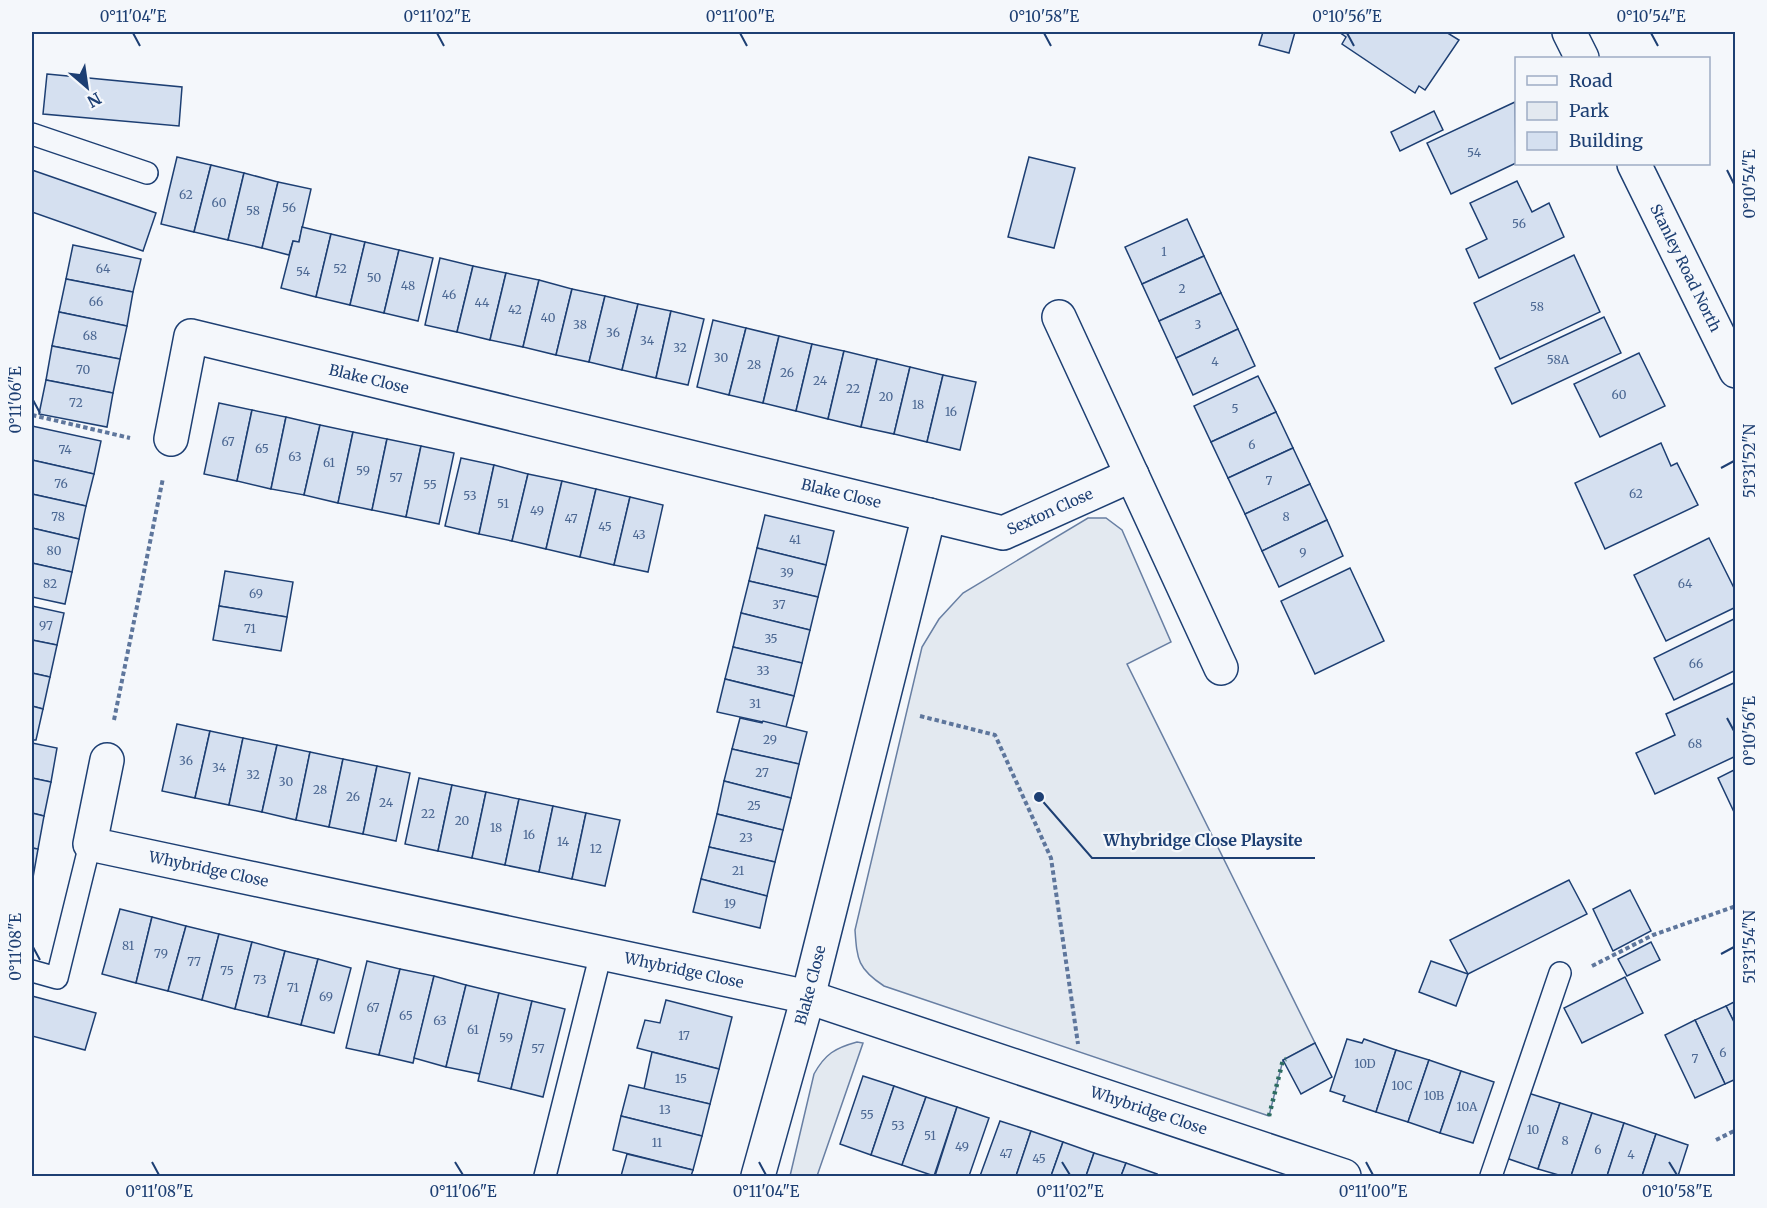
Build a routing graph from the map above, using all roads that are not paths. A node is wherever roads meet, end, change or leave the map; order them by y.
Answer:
1 (1569, 32) edge
2 (1582, 57) edge
3 (32, 134) edge
4 (1634, 165) edge
5 (147, 173) dead end
6 (1059, 317) dead end
7 (1736, 371) edge
8 (170, 443) road end
9 (1132, 475) junction
10 (929, 515) junction
11 (1221, 668) dead end
12 (106, 760) road end
13 (90, 844) junction
14 (601, 953) junction
15 (32, 971) edge
16 (1557, 979) road end
17 (808, 997) junction
18 (545, 1176) edge
19 (758, 1176) edge
20 (1344, 1176) edge
21 (1491, 1176) edge

1 - 2 street
3 - 5 lane
4 - 7 street, Stanley Road North
6 - 9 street
8 - 10 street, Blake Close
9 - 10 street, Sexton Close
9 - 11 street
10 - 17 street, Blake Close
12 - 13 street
13 - 14 street, Whybridge Close
13 - 15 lane
14 - 17 street, Whybridge Close
14 - 18 lane
16 - 21 lane
17 - 19 street, Blake Close
17 - 20 street, Whybridge Close

